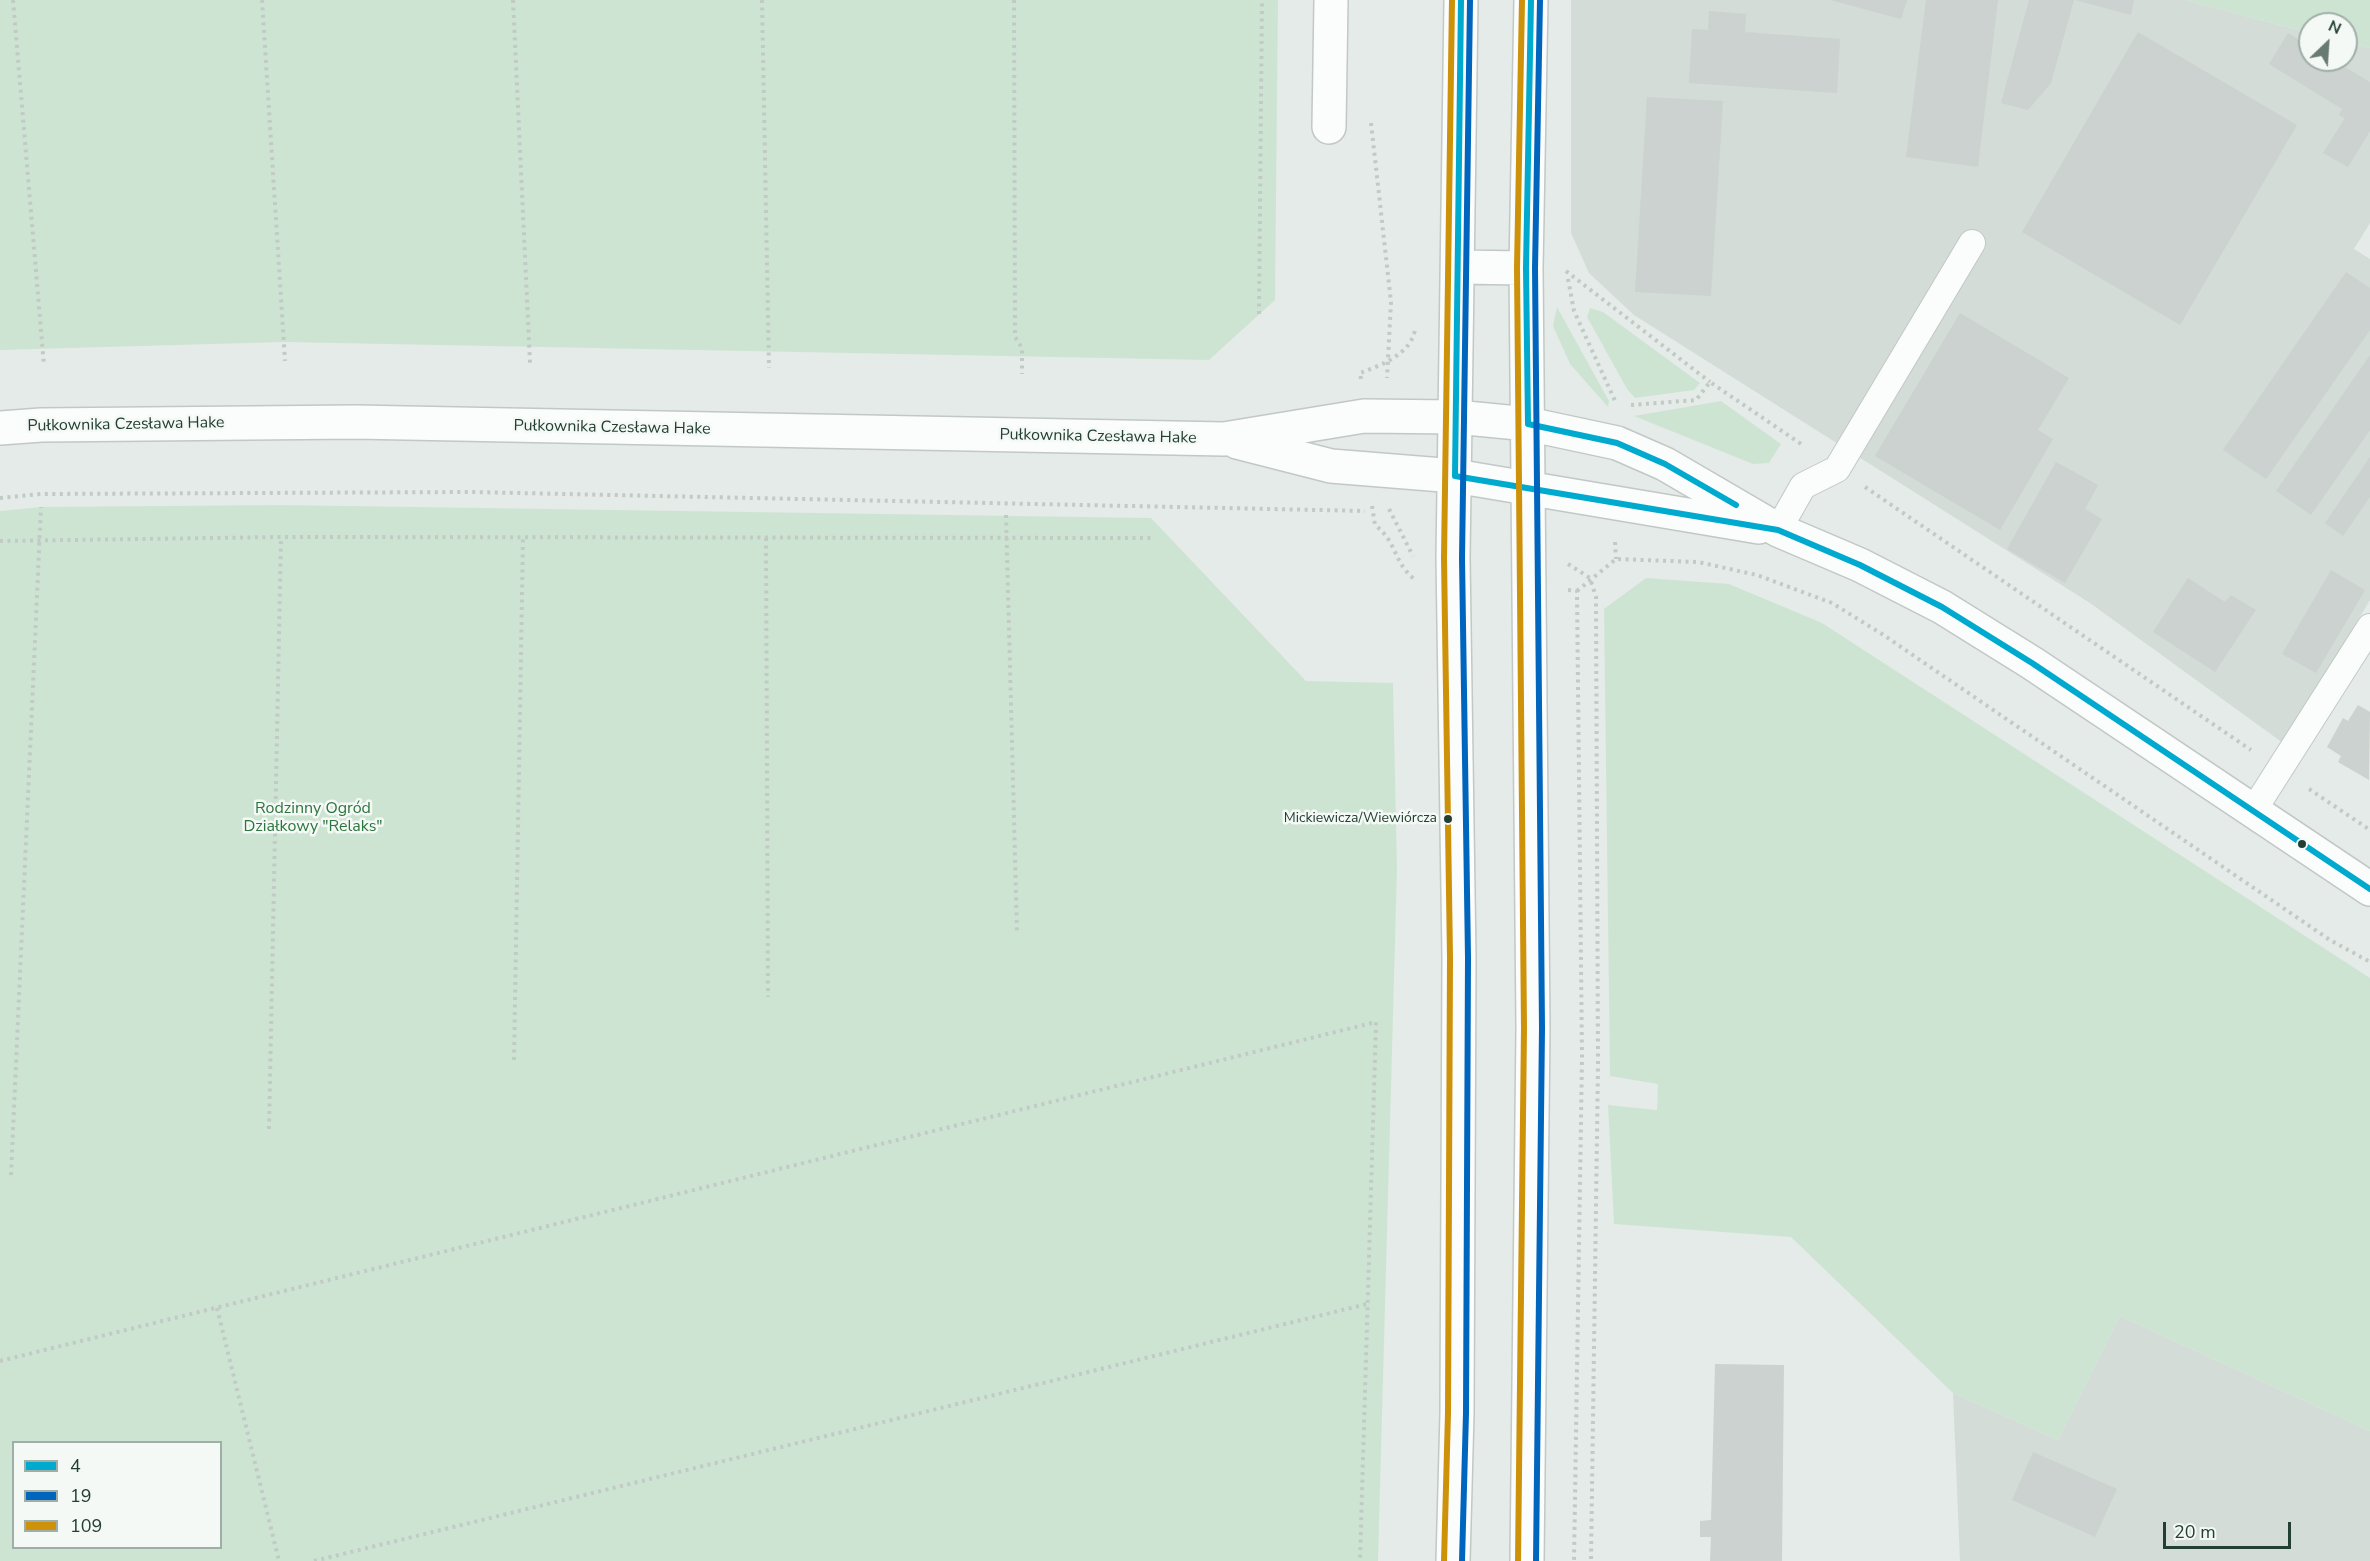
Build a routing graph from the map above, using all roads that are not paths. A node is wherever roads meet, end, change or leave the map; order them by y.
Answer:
1 (1331, 0) edge
2 (1461, 0) edge
3 (1531, 0) edge
4 (1329, 127) dead end
5 (1972, 243) dead end
6 (1458, 267) junction
7 (1526, 268) junction
8 (1456, 417) junction
9 (1528, 424) junction
10 (0, 428) edge
11 (1224, 439) junction
12 (1455, 476) junction
13 (1528, 488) junction
14 (1778, 530) junction
15 (2370, 627) edge
16 (2253, 811) junction
17 (2370, 890) edge
18 (1453, 1561) edge
19 (1527, 1561) edge

1 - 4 street
2 - 6 street
3 - 7 street
5 - 14 lane
6 - 7 street
6 - 8 street
7 - 9 street
8 - 9 street, Pułkownika Czesława Hake
8 - 11 street, Pułkownika Czesława Hake
8 - 12 street
9 - 13 street
9 - 14 street, Pułkownika Czesława Hake
10 - 11 street, Pułkownika Czesława Hake
11 - 12 street, Pułkownika Czesława Hake
12 - 13 street, Pułkownika Czesława Hake
12 - 18 street
13 - 14 street, Pułkownika Czesława Hake
13 - 19 street
14 - 16 street
15 - 16 lane
16 - 17 street

